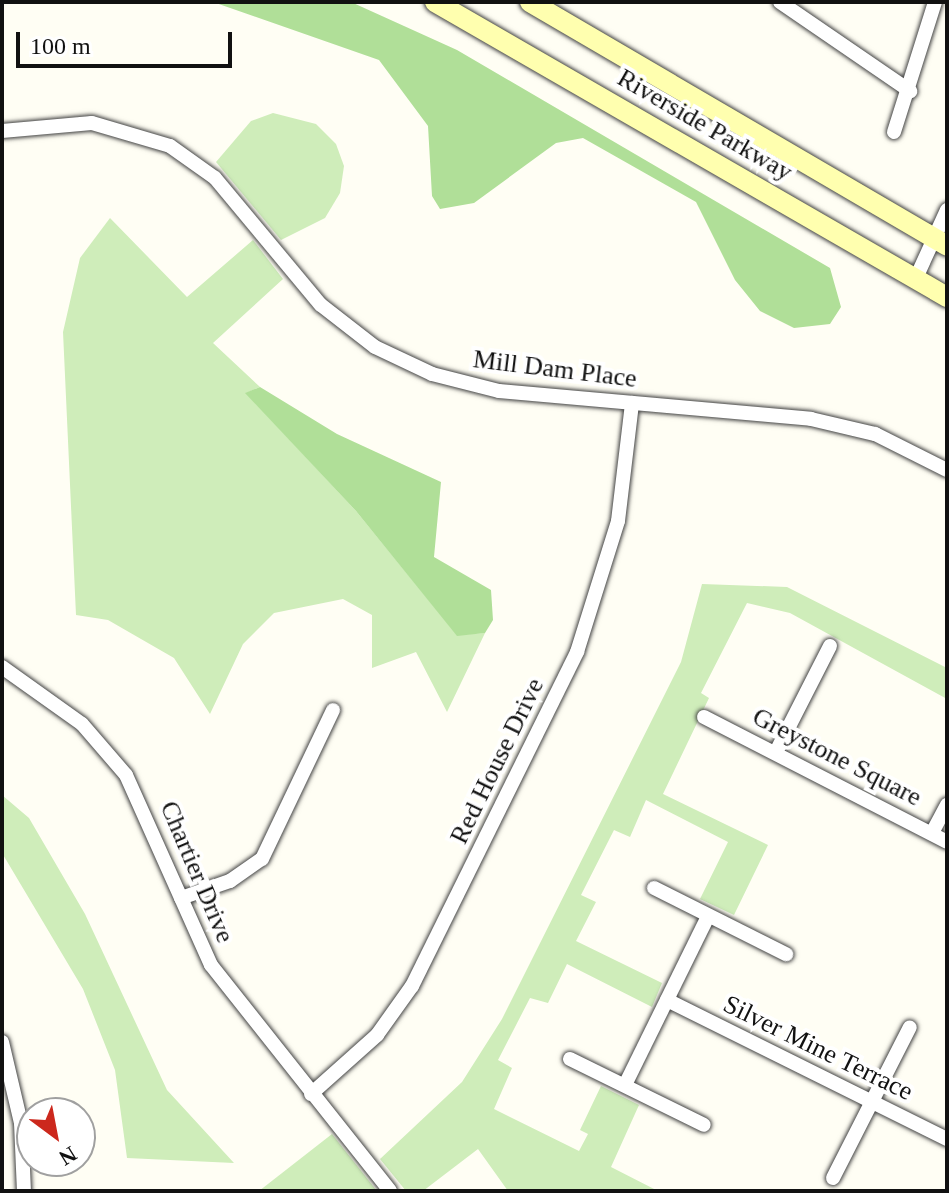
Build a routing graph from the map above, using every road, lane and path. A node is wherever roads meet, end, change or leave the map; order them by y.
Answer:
1 (530, 2) edge
2 (780, 2) edge
3 (935, 2) edge
4 (447, 4) edge
5 (910, 91) junction
6 (2, 131) edge
7 (894, 132) dead end
8 (947, 210) edge
9 (941, 242) edge
10 (916, 278) junction
11 (947, 297) edge
12 (632, 403) junction
13 (947, 470) edge
14 (830, 646) dead end
15 (2, 667) edge
16 (333, 710) dead end
17 (704, 717) dead end
18 (776, 752) junction
19 (947, 805) edge
20 (932, 833) junction
21 (947, 842) edge
22 (654, 888) dead end
23 (181, 898) junction
24 (708, 916) junction
25 (786, 954) dead end
26 (667, 1000) junction
27 (910, 1027) dead end
28 (2, 1042) edge
29 (570, 1059) dead end
30 (625, 1085) junction
31 (311, 1094) junction
32 (871, 1102) junction
33 (704, 1125) dead end
34 (947, 1139) edge
35 (833, 1178) dead end
36 (24, 1191) edge
37 (390, 1191) edge

1 - 9 main road, Riverside Parkway
2 - 5 street
3 - 5 street
4 - 10 main road, Riverside Parkway
5 - 7 street
6 - 12 street, Mill Dam Place
8 - 9 street
9 - 10 street
10 - 11 main road, Riverside Parkway
12 - 13 street, Mill Dam Place
12 - 31 street, Red House Drive
14 - 18 street
15 - 23 street, Chartier Drive
16 - 23 street
17 - 18 street, Greystone Square
18 - 20 street, Greystone Square
19 - 20 street
20 - 21 street, Greystone Square
22 - 24 street
23 - 31 street, Chartier Drive
24 - 25 street
24 - 26 street
26 - 30 street
26 - 32 street, Silver Mine Terrace
27 - 32 street
28 - 36 street
29 - 30 street
30 - 33 street
31 - 37 street, Chartier Drive
32 - 34 street, Silver Mine Terrace
32 - 35 street

